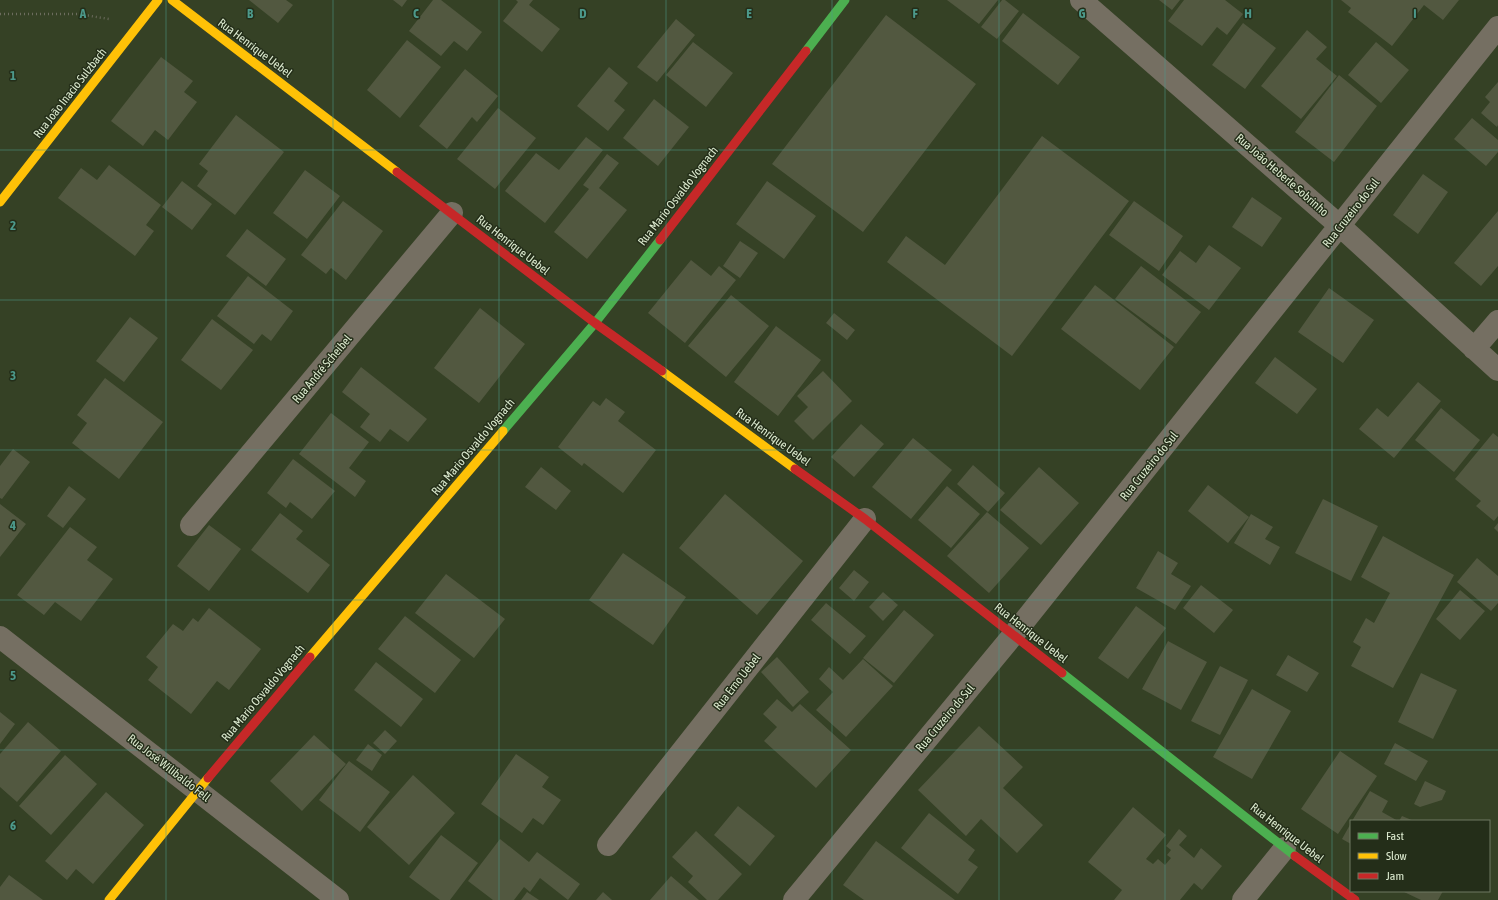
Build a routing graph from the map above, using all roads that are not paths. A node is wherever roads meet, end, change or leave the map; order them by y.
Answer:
1 (158, 0) edge
2 (172, 0) edge
3 (845, 0) edge
4 (1081, 0) edge
5 (1498, 27) edge
6 (0, 202) edge
7 (452, 213) junction
8 (1340, 226) junction
9 (1498, 321) edge
10 (595, 323) junction
11 (1474, 349) junction
12 (1498, 370) edge
13 (865, 519) junction
14 (191, 525) dead end
15 (1014, 634) junction
16 (0, 637) edge
17 (197, 790) junction
18 (608, 846) dead end
19 (1286, 848) junction
20 (109, 900) edge
21 (338, 900) edge
22 (794, 900) edge
23 (1243, 900) edge
24 (1355, 900) edge

1 - 6 street, Rua João Inacio Sulzbach
2 - 7 street, Rua Henrique Uebel
3 - 10 street, Rua Mario Osvaldo Vognach
4 - 8 street, Rua João Heberle Sobrinho
5 - 8 street, Rua Cruzeiro do Sul
7 - 10 street, Rua Henrique Uebel
7 - 14 street, Rua André Scheibel
8 - 11 street, Rua João Heberle Sobrinho
8 - 15 street, Rua Cruzeiro do Sul
9 - 11 street
10 - 13 street, Rua Henrique Uebel
10 - 17 street, Rua Mario Osvaldo Vognach
11 - 12 street, Rua João Heberle Sobrinho
13 - 15 street, Rua Henrique Uebel
13 - 18 street, Rua Erno Uebel
15 - 19 street, Rua Henrique Uebel
15 - 22 street, Rua Cruzeiro do Sul
16 - 17 street, Rua José Wilibaldo Fell
17 - 20 street, Rua Mario Osvaldo Vognach
17 - 21 street, Rua José Wilibaldo Fell
19 - 23 street
19 - 24 street, Rua Henrique Uebel

